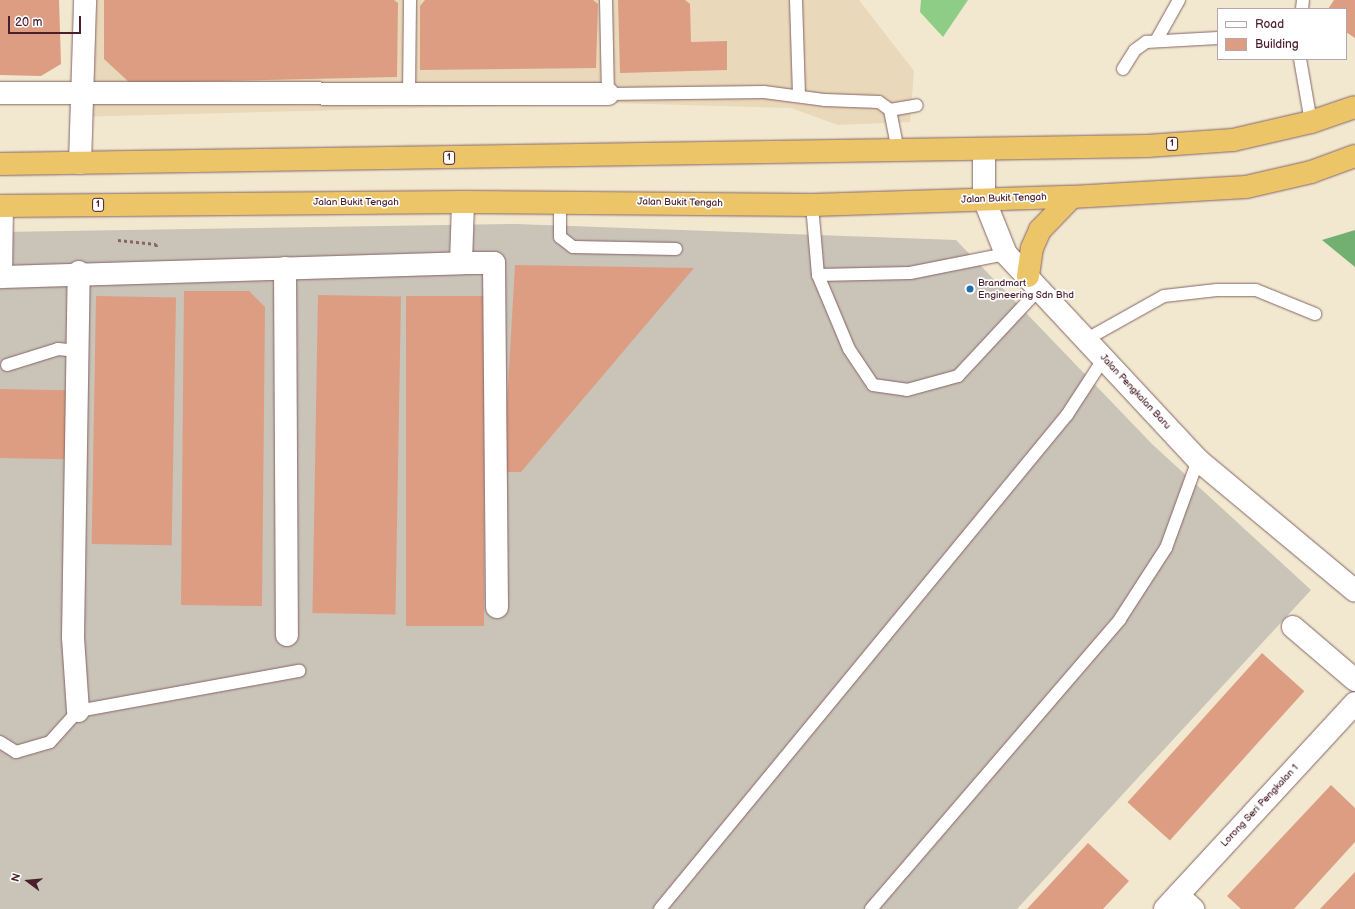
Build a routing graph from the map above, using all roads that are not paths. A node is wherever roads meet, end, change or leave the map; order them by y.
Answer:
1 (85, 0) edge
2 (410, 0) edge
3 (606, 0) edge
4 (796, 0) edge
5 (1179, 0) edge
6 (1217, 38) edge
7 (1156, 41) junction
8 (1300, 60) edge
9 (1123, 69) dead end
10 (83, 92) junction
11 (0, 93) edge
12 (608, 94) junction
13 (799, 95) junction
14 (409, 96) junction
15 (917, 105) dead end
16 (1355, 107) edge
17 (890, 110) junction
18 (1311, 122) junction
19 (984, 149) junction
20 (898, 151) junction
21 (1355, 156) edge
22 (0, 164) edge
23 (80, 164) junction
24 (1072, 197) junction
25 (984, 199) junction
26 (463, 202) junction
27 (560, 202) junction
28 (812, 205) junction
29 (1, 206) edge
30 (676, 248) dead end
31 (1006, 254) junction
32 (461, 264) junction
33 (285, 268) junction
34 (79, 272) junction
35 (818, 275) junction
36 (0, 277) edge
37 (1034, 283) junction
38 (1315, 314) dead end
39 (1086, 339) junction
40 (78, 351) junction
41 (1104, 358) junction
42 (7, 365) dead end
43 (1198, 460) junction
44 (1355, 592) edge
45 (497, 607) dead end
46 (1293, 627) dead end
47 (287, 635) dead end
48 (299, 671) dead end
49 (1355, 680) edge
50 (1355, 703) edge
51 (78, 711) junction
52 (0, 742) edge
53 (1178, 904) edge
54 (660, 909) edge
55 (871, 909) edge

1 - 10 street
2 - 14 lane
3 - 12 lane
4 - 13 lane
5 - 7 lane
6 - 7 lane
7 - 9 lane
8 - 18 lane
10 - 11 street
10 - 14 street
10 - 23 street
12 - 13 lane
12 - 14 street
13 - 17 lane
15 - 17 lane
16 - 18 highway, 1
17 - 20 lane
18 - 19 highway, 1
19 - 20 highway, 1
19 - 25 street, Jalan Pengkalan Baru
20 - 23 highway, 1
21 - 24 highway, Jalan Bukit Tengah / 1
22 - 23 highway, 1
24 - 25 highway, Jalan Bukit Tengah / 1
24 - 37 highway
25 - 28 highway, Jalan Bukit Tengah / 1
25 - 31 street, Jalan Pengkalan Baru
26 - 27 highway, Jalan Bukit Tengah / 1
26 - 29 highway, Jalan Bukit Tengah / 1
26 - 32 street
27 - 28 highway, Jalan Bukit Tengah / 1
27 - 30 lane
28 - 35 lane
29 - 36 street
31 - 35 lane
31 - 37 street, Jalan Pengkalan Baru
32 - 33 street
32 - 45 street
33 - 34 street
33 - 47 street
34 - 36 street
34 - 40 street
35 - 37 lane
37 - 39 street, Jalan Pengkalan Baru
38 - 39 lane
39 - 41 street, Jalan Pengkalan Baru
40 - 42 lane
40 - 51 street
41 - 43 street, Jalan Pengkalan Baru
41 - 54 lane
43 - 44 street, Jalan Pengkalan Baru
43 - 55 lane
46 - 49 street
48 - 51 lane
50 - 53 street, Lorong Seri Pengkalan 1
51 - 52 lane

